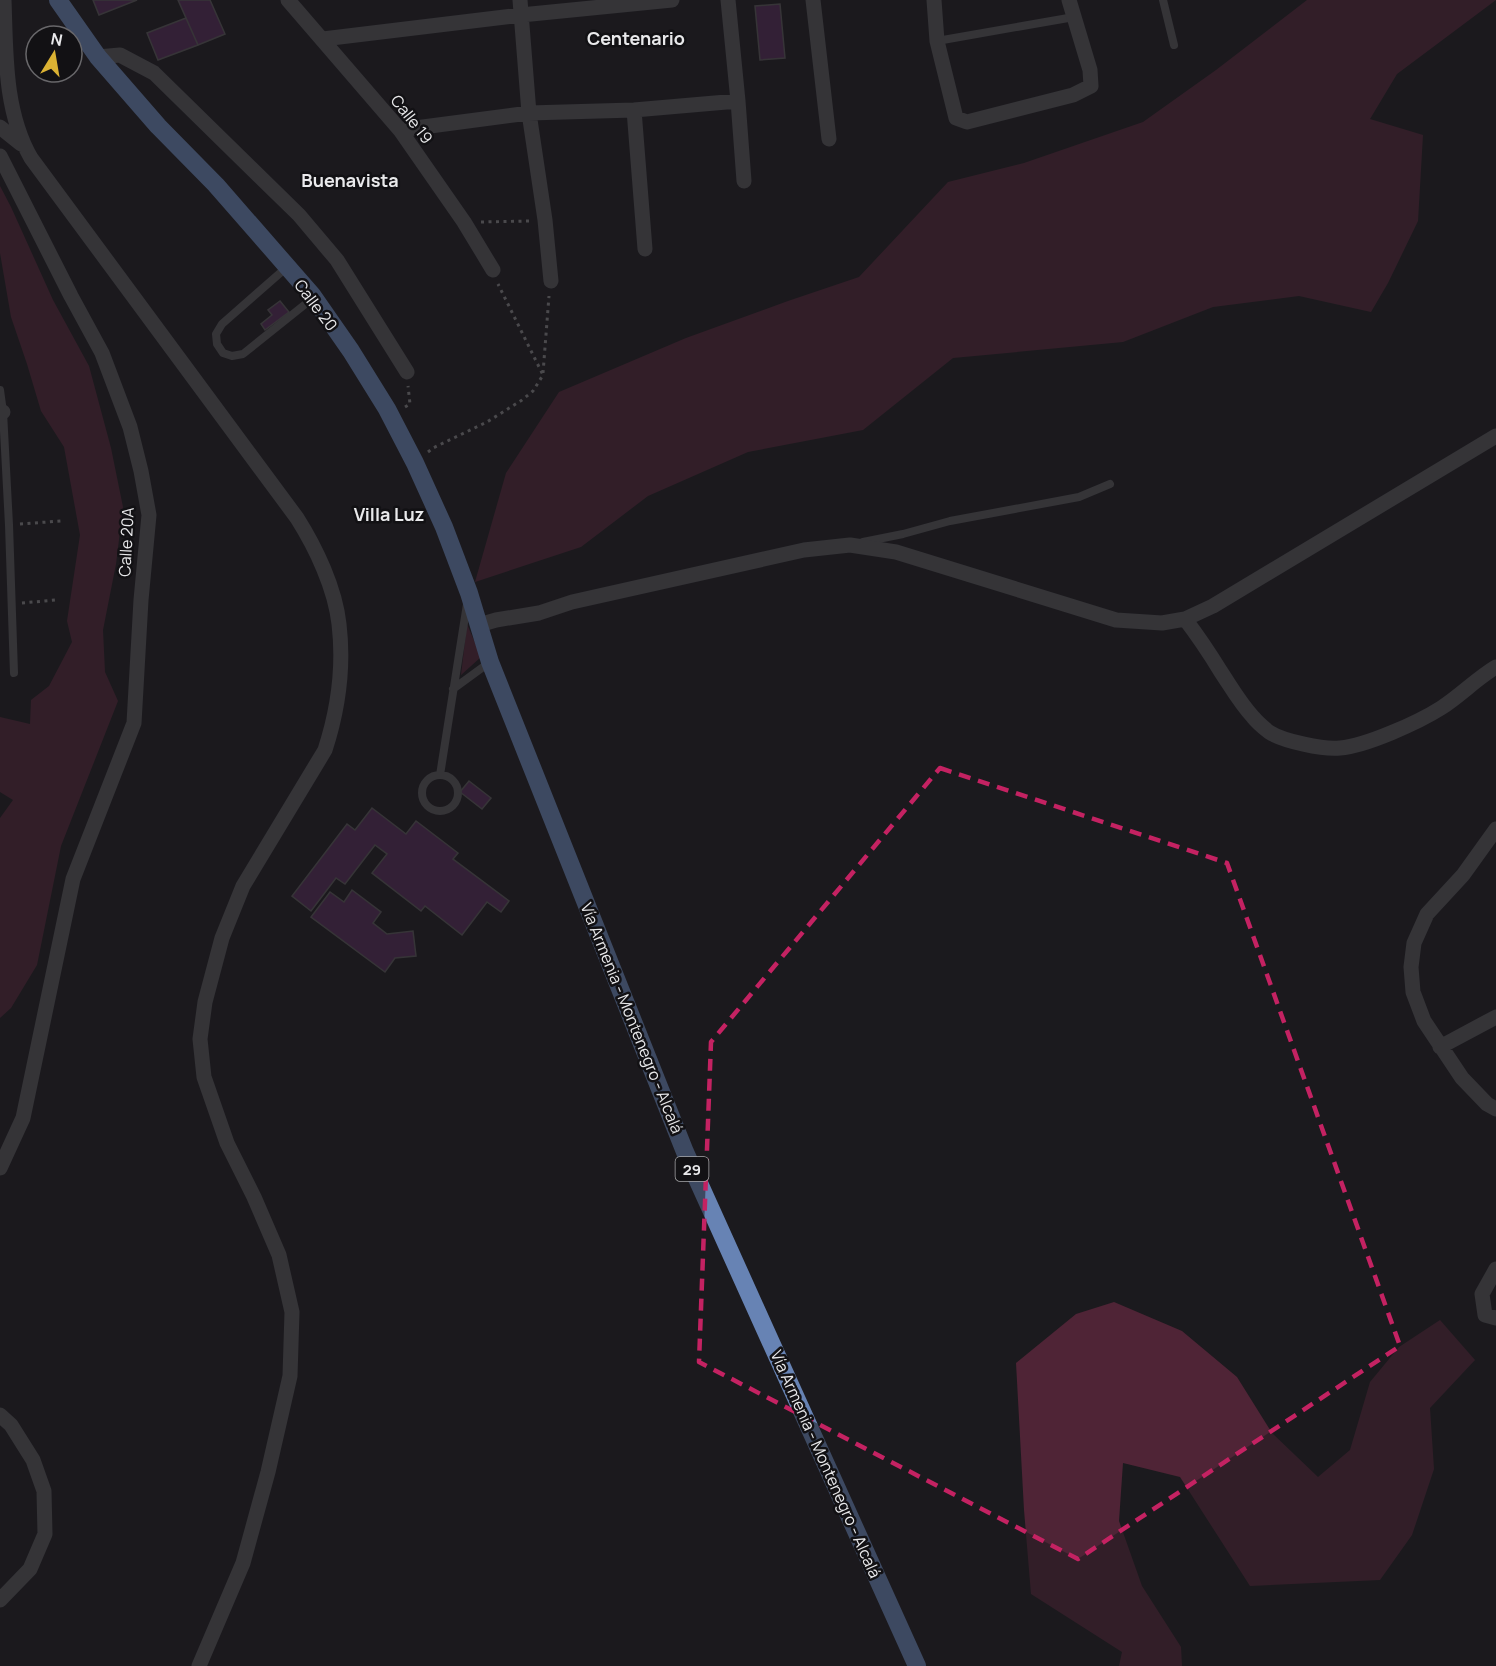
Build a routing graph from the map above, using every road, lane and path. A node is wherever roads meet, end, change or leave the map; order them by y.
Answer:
1 (4, 0) edge
2 (60, 0) edge
3 (288, 0) edge
4 (672, 0) edge
5 (728, 0) edge
6 (813, 0) edge
7 (934, 0) edge
8 (1069, 0) edge
9 (1163, 0) edge
10 (521, 7) edge
11 (1074, 17) junction
12 (323, 39) junction
13 (937, 41) junction
14 (1174, 45) dead end
15 (98, 57) junction
16 (738, 101) junction
17 (634, 110) junction
18 (529, 113) junction
19 (0, 127) edge
20 (400, 130) junction
21 (829, 139) dead end
22 (25, 148) junction
23 (0, 156) edge
24 (744, 181) dead end
25 (545, 220) junction
26 (465, 222) junction
27 (645, 249) dead end
28 (287, 267) junction
29 (493, 270) joint
30 (551, 281) joint
31 (313, 298) junction
32 (407, 372) dead end
33 (543, 375) junction
34 (0, 390) edge
35 (2, 412) edge
36 (1496, 436) edge
37 (415, 463) junction
38 (1110, 484) dead end
39 (62, 521) dead end
40 (9, 525) junction
41 (850, 545) junction
42 (469, 592) junction
43 (56, 600) dead end
44 (11, 604) junction
45 (1185, 619) junction
46 (479, 625) junction
47 (490, 662) junction
48 (1496, 667) edge
49 (14, 673) dead end
50 (453, 689) junction
51 (440, 775) junction
52 (1496, 829) edge
53 (1496, 1017) edge
54 (1440, 1047) junction
55 (1496, 1109) edge
56 (0, 1168) edge
57 (1496, 1269) edge
58 (1496, 1318) edge
59 (0, 1415) edge
60 (0, 1600) edge
61 (199, 1666) edge
62 (917, 1666) edge

1 - 22 street
2 - 15 main road, Calle 20
3 - 12 street, Calle 19
4 - 10 street
5 - 16 street
6 - 21 street
7 - 13 street
8 - 11 street
9 - 14 lane
10 - 12 street
10 - 18 street
11 - 13 lane
11 - 13 street
12 - 20 street, Calle 19
15 - 28 main road, Calle 20
15 - 32 street
16 - 17 street
16 - 24 street
17 - 18 street
17 - 27 street
18 - 20 street
18 - 25 street
19 - 22 street
20 - 26 street, Calle 19
22 - 61 street
23 - 56 street, Calle 20A
25 - 26 path
25 - 30 street
26 - 29 street, Calle 19
28 - 31 main road, Calle 20
28 - 31 lane
29 - 33 path
30 - 33 path
31 - 37 main road, Calle 20
33 - 37 path
34 - 35 lane
35 - 40 lane
36 - 45 street
37 - 42 main road, Calle 20
38 - 41 lane
39 - 40 path
40 - 44 lane
41 - 45 street
41 - 46 street
42 - 46 main road, Calle 20
42 - 50 lane
43 - 44 path
44 - 49 lane
45 - 48 street
46 - 47 main road, Calle 20
47 - 50 lane
47 - 62 main road, Vía Armenia - Montenegro - Alcalá / 29
50 - 51 lane
51 - 51 lane
52 - 54 street
53 - 54 street
54 - 55 street
57 - 58 street
59 - 60 street

